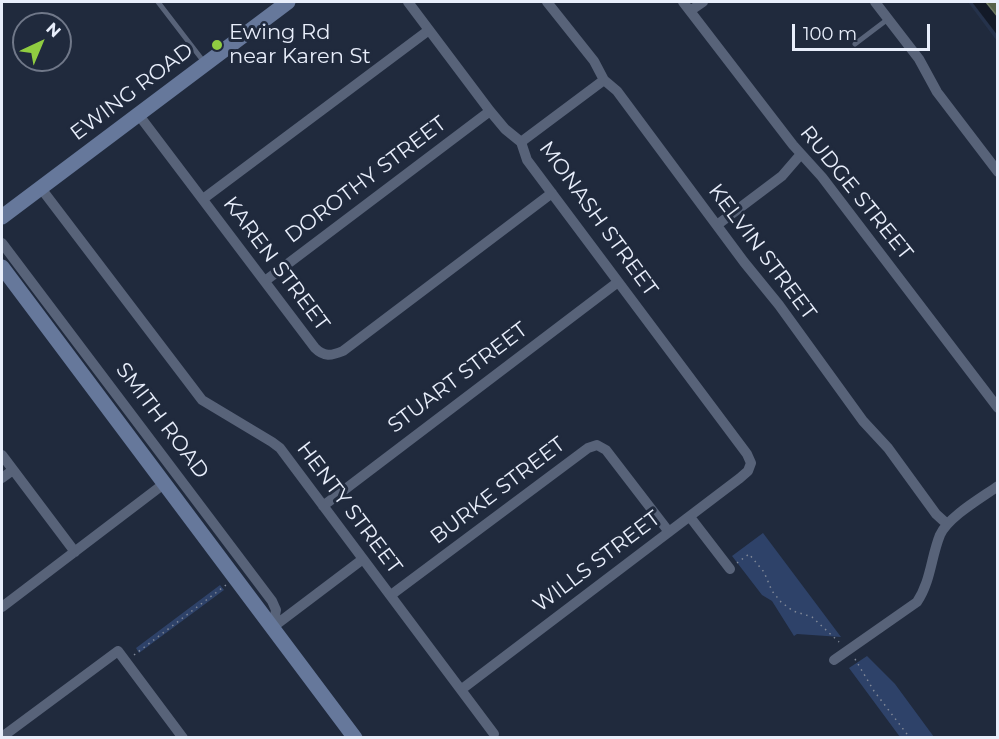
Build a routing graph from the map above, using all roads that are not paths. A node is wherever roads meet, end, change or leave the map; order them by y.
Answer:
1 (159, 2) edge
2 (288, 2) edge
3 (408, 2) edge
4 (548, 2) edge
5 (683, 2) edge
6 (703, 2) edge
7 (875, 2) edge
8 (690, 11) junction
9 (888, 19) junction
10 (429, 30) junction
11 (855, 44) dead end
12 (205, 63) junction
13 (604, 80) junction
14 (490, 111) junction
15 (138, 114) junction
16 (521, 142) junction
17 (801, 154) junction
18 (993, 157) edge
19 (998, 172) edge
20 (40, 187) junction
21 (552, 193) junction
22 (203, 199) junction
23 (2, 217) edge
24 (717, 225) junction
25 (2, 243) edge
26 (2, 267) edge
27 (265, 281) junction
28 (618, 282) junction
29 (998, 408) edge
30 (2, 455) edge
31 (751, 463) joint
32 (13, 470) junction
33 (2, 478) edge
34 (165, 483) junction
35 (998, 486) edge
36 (323, 506) junction
37 (690, 517) junction
38 (947, 524) junction
39 (669, 532) junction
40 (75, 552) junction
41 (363, 559) junction
42 (730, 569) road end
43 (391, 595) junction
44 (2, 607) edge
45 (273, 627) junction
46 (834, 660) dead end
47 (462, 689) junction
48 (494, 734) dead end
49 (2, 737) edge
50 (183, 738) edge
51 (355, 738) edge

1 - 12 lane
2 - 12 street, EWING ROAD
3 - 10 street, MONASH STREET
4 - 13 street, KELVIN STREET
5 - 8 street, RUDGE STREET
6 - 8 street
7 - 9 street
8 - 17 street, RUDGE STREET
9 - 11 lane
9 - 18 street
10 - 14 street, MONASH STREET
10 - 22 street
12 - 15 street, EWING ROAD
13 - 16 street
13 - 24 street, KELVIN STREET
14 - 16 street, MONASH STREET
14 - 27 street, DOROTHY STREET
15 - 20 street, EWING ROAD
15 - 22 street, KAREN STREET
16 - 21 street, MONASH STREET
17 - 24 street
17 - 29 street, RUDGE STREET
18 - 19 street
20 - 23 street, EWING ROAD
20 - 36 street, HENTY STREET
21 - 27 street, KAREN STREET
21 - 28 street, MONASH STREET
22 - 27 street, KAREN STREET
24 - 38 street, KELVIN STREET
25 - 45 street, SMITH ROAD
26 - 34 street, SMITH ROAD
28 - 31 street, MONASH STREET
28 - 36 street, STUART STREET
30 - 32 street
31 - 37 street, WILLS STREET
32 - 33 street
32 - 40 street
34 - 40 street
34 - 45 street, SMITH ROAD
35 - 38 street
36 - 41 street, HENTY STREET
37 - 39 street, WILLS STREET
37 - 42 street
38 - 46 street
39 - 43 street, BURKE STREET
39 - 47 street, WILLS STREET
40 - 44 street
41 - 43 street, HENTY STREET
41 - 45 street
43 - 47 street, HENTY STREET
45 - 51 street, SMITH ROAD
47 - 48 street, HENTY STREET
49 - 50 street

